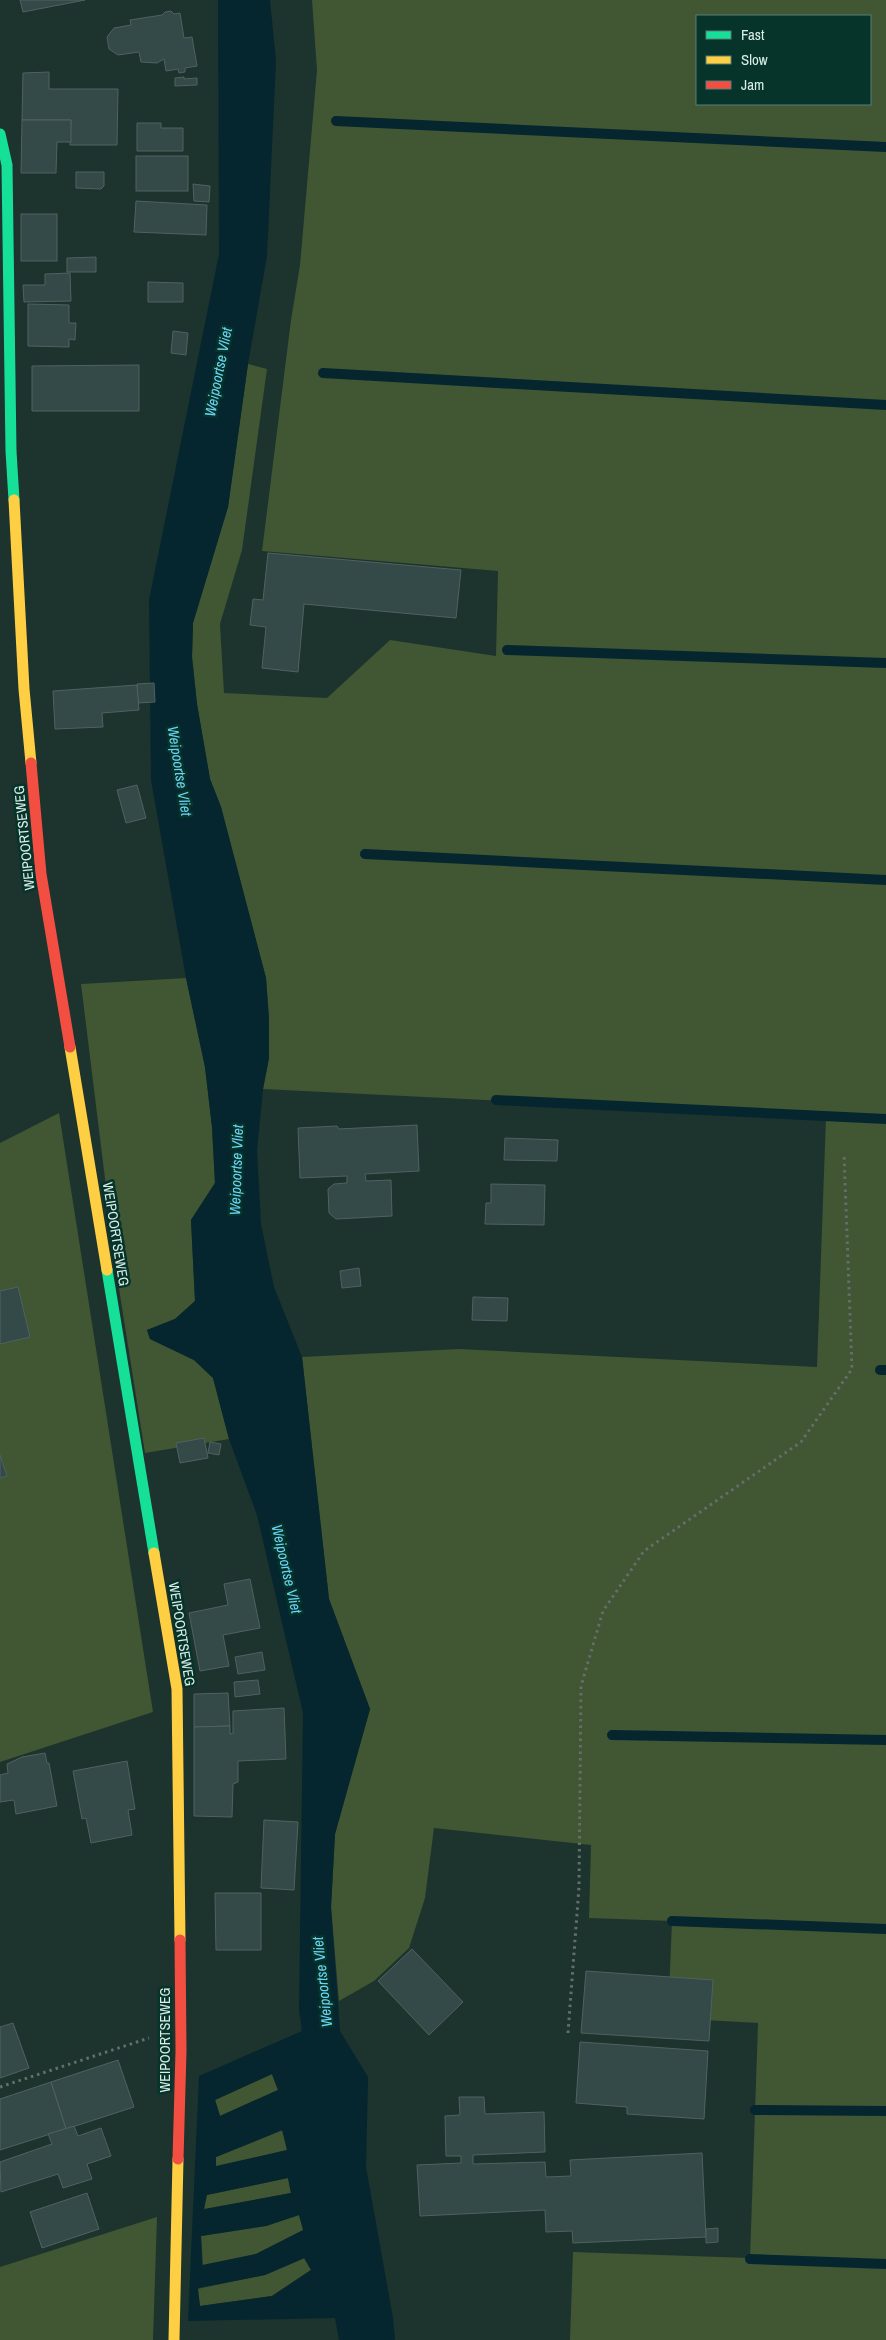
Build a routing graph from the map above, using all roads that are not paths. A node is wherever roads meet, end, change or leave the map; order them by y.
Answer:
1 (0, 134) edge
2 (174, 2340) edge

1 - 2 street, WEIPOORTSEWEG

